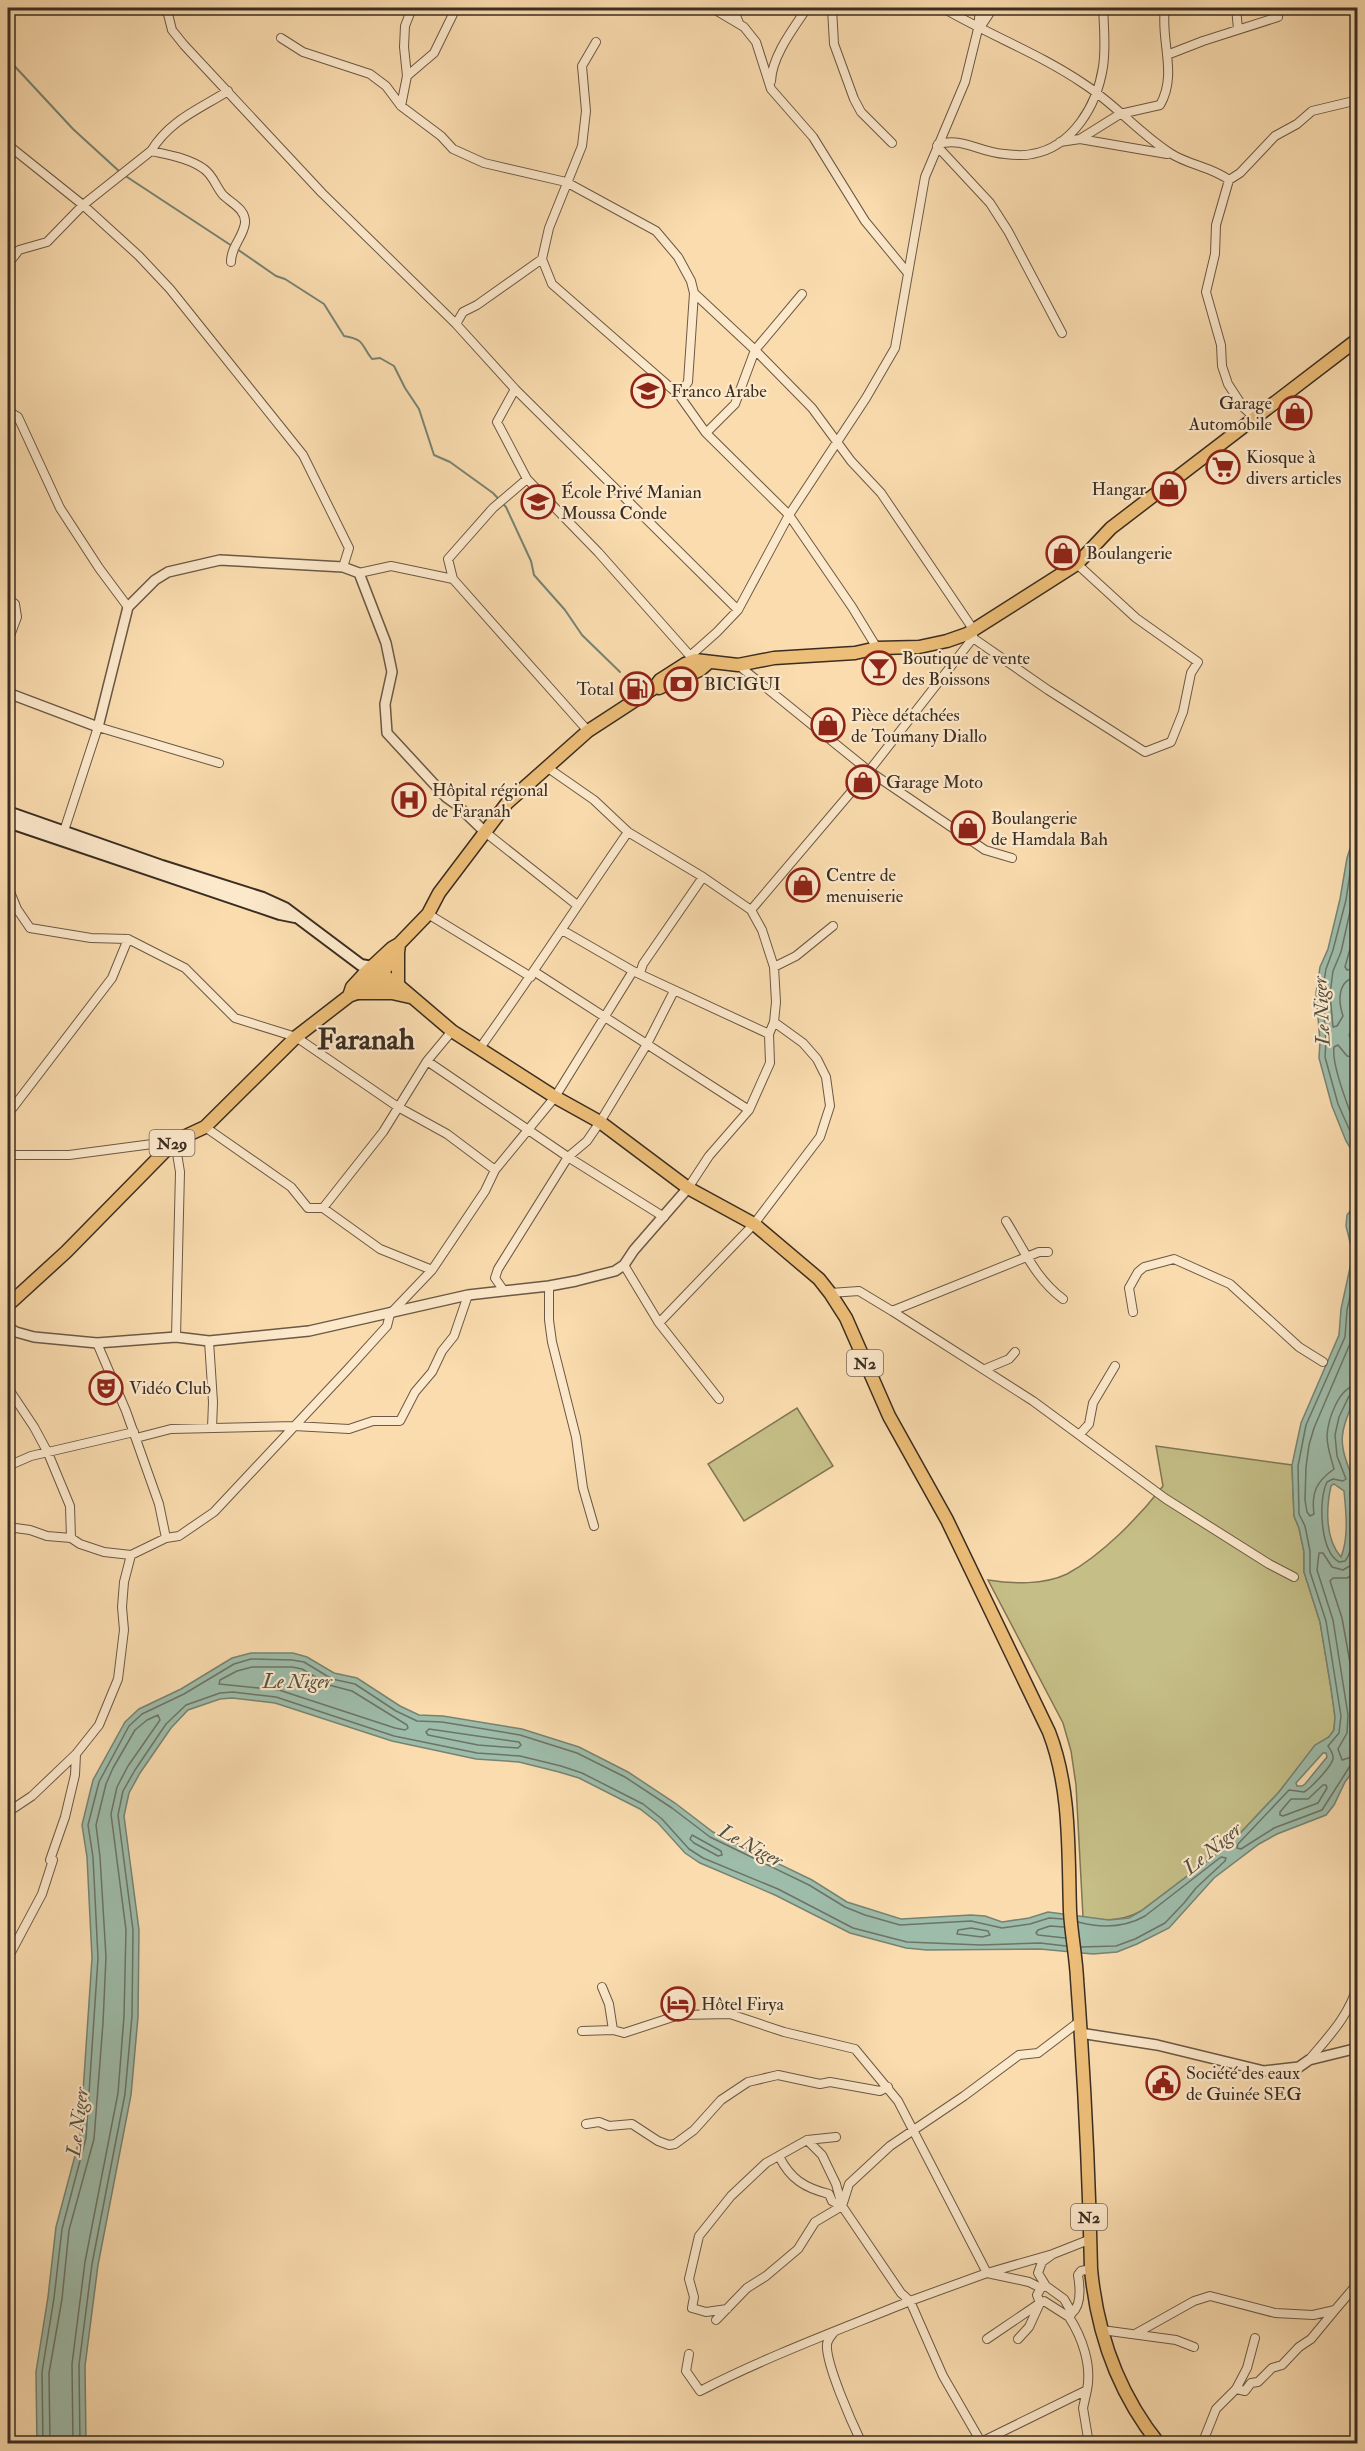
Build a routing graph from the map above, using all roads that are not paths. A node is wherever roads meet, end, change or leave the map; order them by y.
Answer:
1 (162, 8) edge
2 (412, 8) edge
3 (456, 8) edge
4 (712, 8) edge
5 (733, 8) edge
6 (807, 8) edge
7 (832, 8) edge
8 (943, 8) edge
9 (980, 8) edge
10 (993, 8) edge
11 (1103, 8) edge
12 (1165, 8) edge
13 (1236, 8) edge
14 (1278, 17) dead end
15 (739, 22) junction
16 (978, 29) junction
17 (1238, 29) junction
18 (281, 38) dead end
19 (596, 42) dead end
20 (1167, 55) junction
21 (407, 76) junction
22 (771, 89) junction
23 (228, 91) junction
24 (1096, 92) junction
25 (1358, 100) edge
26 (401, 106) junction
27 (1120, 114) junction
28 (1080, 139) junction
29 (1060, 142) junction
30 (892, 143) dead end
31 (938, 145) junction
32 (8, 146) edge
33 (151, 151) junction
34 (1173, 155) junction
35 (1229, 180) junction
36 (566, 182) junction
37 (83, 205) junction
38 (542, 258) junction
39 (231, 261) dead end
40 (8, 264) edge
41 (907, 272) junction
42 (694, 293) junction
43 (802, 294) dead end
44 (456, 324) junction
45 (1062, 333) dead end
46 (1358, 339) edge
47 (755, 350) junction
48 (515, 388) junction
49 (679, 395) junction
50 (8, 411) edge
51 (1256, 419) junction
52 (706, 433) junction
53 (837, 441) junction
54 (527, 479) junction
55 (789, 515) junction
56 (1077, 564) junction
57 (343, 567) junction
58 (359, 573) junction
59 (453, 579) junction
60 (8, 598) edge
61 (128, 607) junction
62 (738, 610) junction
63 (973, 634) junction
64 (8, 641) edge
65 (877, 648) junction
66 (698, 662) junction
67 (738, 664) junction
68 (8, 693) edge
69 (98, 727) junction
70 (588, 731) junction
71 (219, 764) dead end
72 (548, 768) junction
73 (869, 771) junction
74 (8, 812) edge
75 (8, 822) edge
76 (485, 832) junction
77 (628, 832) junction
78 (63, 835) junction
79 (1012, 858) dead end
80 (703, 877) junction
81 (8, 886) edge
82 (577, 904) junction
83 (751, 910) junction
84 (428, 914) junction
85 (833, 926) dead end
86 (562, 930) junction
87 (128, 939) junction
88 (399, 949) junction
89 (774, 967) junction
90 (371, 972) junction
91 (636, 972) junction
92 (533, 975) junction
93 (395, 989) junction
94 (674, 991) junction
95 (353, 995) junction
96 (606, 1016) junction
97 (774, 1022) junction
98 (452, 1031) junction
99 (769, 1034) junction
100 (296, 1038) junction
101 (647, 1044) junction
102 (480, 1048) junction
103 (428, 1061) junction
104 (555, 1097) junction
105 (398, 1107) junction
106 (749, 1110) junction
107 (8, 1114) edge
108 (600, 1122) junction
109 (206, 1127) junction
110 (528, 1130) junction
111 (174, 1141) junction
112 (8, 1155) edge
113 (568, 1157) junction
114 (495, 1170) junction
115 (688, 1188) junction
116 (323, 1208) junction
117 (664, 1217) junction
118 (1006, 1221) dead end
119 (753, 1224) junction
120 (1048, 1252) dead end
121 (1029, 1258) junction
122 (624, 1265) junction
123 (432, 1270) junction
124 (549, 1286) junction
125 (504, 1291) junction
126 (830, 1293) junction
127 (468, 1295) junction
128 (1063, 1299) dead end
129 (8, 1305) edge
130 (892, 1311) junction
131 (1133, 1312) dead end
132 (390, 1314) junction
133 (658, 1323) junction
134 (8, 1327) edge
135 (176, 1337) junction
136 (209, 1341) junction
137 (97, 1343) junction
138 (1015, 1352) dead end
139 (1323, 1362) dead end
140 (1115, 1366) dead end
141 (985, 1369) junction
142 (8, 1388) edge
143 (719, 1399) dead end
144 (294, 1426) junction
145 (212, 1428) junction
146 (1080, 1434) junction
147 (135, 1435) junction
148 (48, 1453) junction
149 (8, 1466) edge
150 (594, 1526) dead end
151 (8, 1527) edge
152 (71, 1538) junction
153 (166, 1539) junction
154 (131, 1555) junction
155 (1294, 1577) dead end
156 (76, 1754) junction
157 (8, 1812) edge
158 (8, 1958) edge
159 (1358, 1984) edge
160 (602, 1987) dead end
161 (1080, 2027) junction
162 (613, 2030) junction
163 (582, 2031) dead end
164 (1358, 2048) edge
165 (1309, 2061) junction
166 (888, 2087) junction
167 (586, 2124) dead end
168 (914, 2128) junction
169 (836, 2137) dead end
170 (807, 2140) junction
171 (779, 2156) junction
172 (842, 2206) junction
173 (1090, 2239) junction
174 (1053, 2254) junction
175 (1091, 2269) junction
176 (987, 2273) junction
177 (1358, 2283) edge
178 (1044, 2287) junction
179 (910, 2301) junction
180 (1040, 2302) junction
181 (727, 2309) junction
182 (1335, 2310) junction
183 (1070, 2315) junction
184 (716, 2320) dead end
185 (1102, 2330) junction
186 (834, 2332) junction
187 (1135, 2334) junction
188 (1255, 2338) dead end
189 (987, 2339) dead end
190 (1018, 2339) dead end
191 (1194, 2347) dead end
192 (689, 2354) dead end
193 (1236, 2389) junction
194 (1087, 2390) junction
195 (979, 2443) edge
196 (862, 2444) edge
197 (1089, 2444) edge
198 (1159, 2444) edge
199 (1202, 2444) edge

1 - 23 street
2 - 21 street
3 - 21 street
4 - 15 street
5 - 15 street
6 - 22 street
7 - 30 street
8 - 16 street
9 - 16 street
10 - 16 street
11 - 24 street
12 - 20 street
13 - 17 street
14 - 17 street
15 - 22 street
16 - 24 street
16 - 31 street
17 - 20 street
18 - 26 street
19 - 36 street
20 - 27 street
21 - 26 street
22 - 41 street
23 - 33 street
23 - 44 street
24 - 27 street
24 - 29 street
25 - 35 street
26 - 36 street
27 - 28 street
27 - 34 street
28 - 29 street
28 - 34 street
29 - 31 street
31 - 41 street
31 - 45 street
32 - 37 street
33 - 37 street
33 - 39 street
34 - 35 street
35 - 51 street
36 - 38 street
36 - 42 street
37 - 40 street
37 - 57 street
38 - 44 street
38 - 49 street
41 - 53 street
42 - 47 street
42 - 49 street
43 - 47 street
44 - 48 street
46 - 51 main road
47 - 52 street
47 - 53 street
48 - 54 street
48 - 62 street
49 - 52 street
50 - 61 street
51 - 56 main road
52 - 55 street
53 - 55 street
53 - 63 street
54 - 59 street
54 - 66 street
55 - 62 street
55 - 65 street
56 - 63 main road
56 - 63 street
57 - 58 street
57 - 61 street
58 - 59 street
58 - 76 street
59 - 70 street
60 - 64 street
61 - 69 street
62 - 66 street
63 - 65 main road
63 - 73 street
65 - 67 main road
66 - 67 main road
66 - 70 main road
67 - 73 street
68 - 69 street
69 - 71 street
69 - 78 street
70 - 72 main road
72 - 76 main road
72 - 77 street
73 - 79 street
73 - 83 street
74 - 78 main road
75 - 78 main road
76 - 82 street
76 - 84 main road
77 - 80 street
77 - 82 street
78 - 90 main road
80 - 83 street
80 - 91 street
81 - 87 street
82 - 86 street
83 - 89 street
84 - 88 main road
84 - 92 street
85 - 89 street
86 - 91 street
86 - 92 street
87 - 100 street
87 - 107 street
88 - 90 main road
88 - 93 main road
89 - 97 street
90 - 93 main road, N2
90 - 95 main road
91 - 94 street
91 - 96 street
92 - 96 street
92 - 102 street
93 - 95 main road
93 - 98 main road, N2
94 - 99 street
94 - 101 street
95 - 100 main road, N29
96 - 101 street
96 - 104 street
97 - 99 street
97 - 119 street
98 - 102 main road, N2
98 - 103 street
99 - 106 street
100 - 105 street
100 - 109 main road, N29
101 - 106 street
101 - 108 street
102 - 104 main road, N2
103 - 105 street
103 - 110 street
104 - 108 main road, N2
104 - 110 street
105 - 114 street
105 - 116 street
106 - 115 street
108 - 113 street
108 - 115 main road, N2
109 - 111 main road, N29
109 - 116 street
110 - 113 street
110 - 114 street
111 - 112 street
111 - 129 main road, N29
111 - 135 street
113 - 117 street
113 - 125 street
114 - 123 street
115 - 117 street
115 - 119 main road, N2
116 - 123 street
117 - 122 street
118 - 121 street
119 - 126 main road, N2
119 - 133 street
120 - 121 street
121 - 128 street
121 - 130 street
122 - 124 street
122 - 133 street
123 - 132 street
124 - 125 street
124 - 150 street
125 - 127 street
126 - 130 street
126 - 161 main road, N2
127 - 132 street
127 - 144 street
130 - 141 street
131 - 139 street
132 - 136 street
132 - 144 street
133 - 143 street
134 - 137 street
135 - 136 street
135 - 137 street
136 - 145 street
137 - 147 street
138 - 141 street
140 - 146 street
141 - 146 street
142 - 148 street
144 - 145 street
144 - 153 street
145 - 147 street
146 - 155 street
147 - 148 street
147 - 153 street
148 - 149 street
148 - 152 street
151 - 152 street
152 - 154 street
153 - 154 street
154 - 156 street
156 - 157 street
156 - 158 street
159 - 165 street
160 - 162 street
161 - 165 street
161 - 168 street
161 - 173 main road, N2
162 - 163 street
162 - 166 street
164 - 165 street
166 - 167 street
166 - 168 street
168 - 172 street
168 - 176 street
169 - 170 street
170 - 171 street
170 - 172 street
171 - 172 street
171 - 181 street
172 - 179 street
172 - 181 street
173 - 174 street
173 - 175 main road, N2
174 - 176 street
174 - 178 street
175 - 183 street
175 - 185 main road, N2
176 - 178 street
176 - 179 street
177 - 182 street
178 - 180 street
178 - 183 street
179 - 186 street
179 - 195 street
180 - 183 street
180 - 189 street
180 - 190 street
181 - 184 street
182 - 187 street
182 - 193 street
183 - 194 street
185 - 187 street
185 - 198 main road, N2
186 - 192 street
186 - 196 street
187 - 191 street
188 - 193 street
193 - 199 street
194 - 195 street
194 - 197 street

